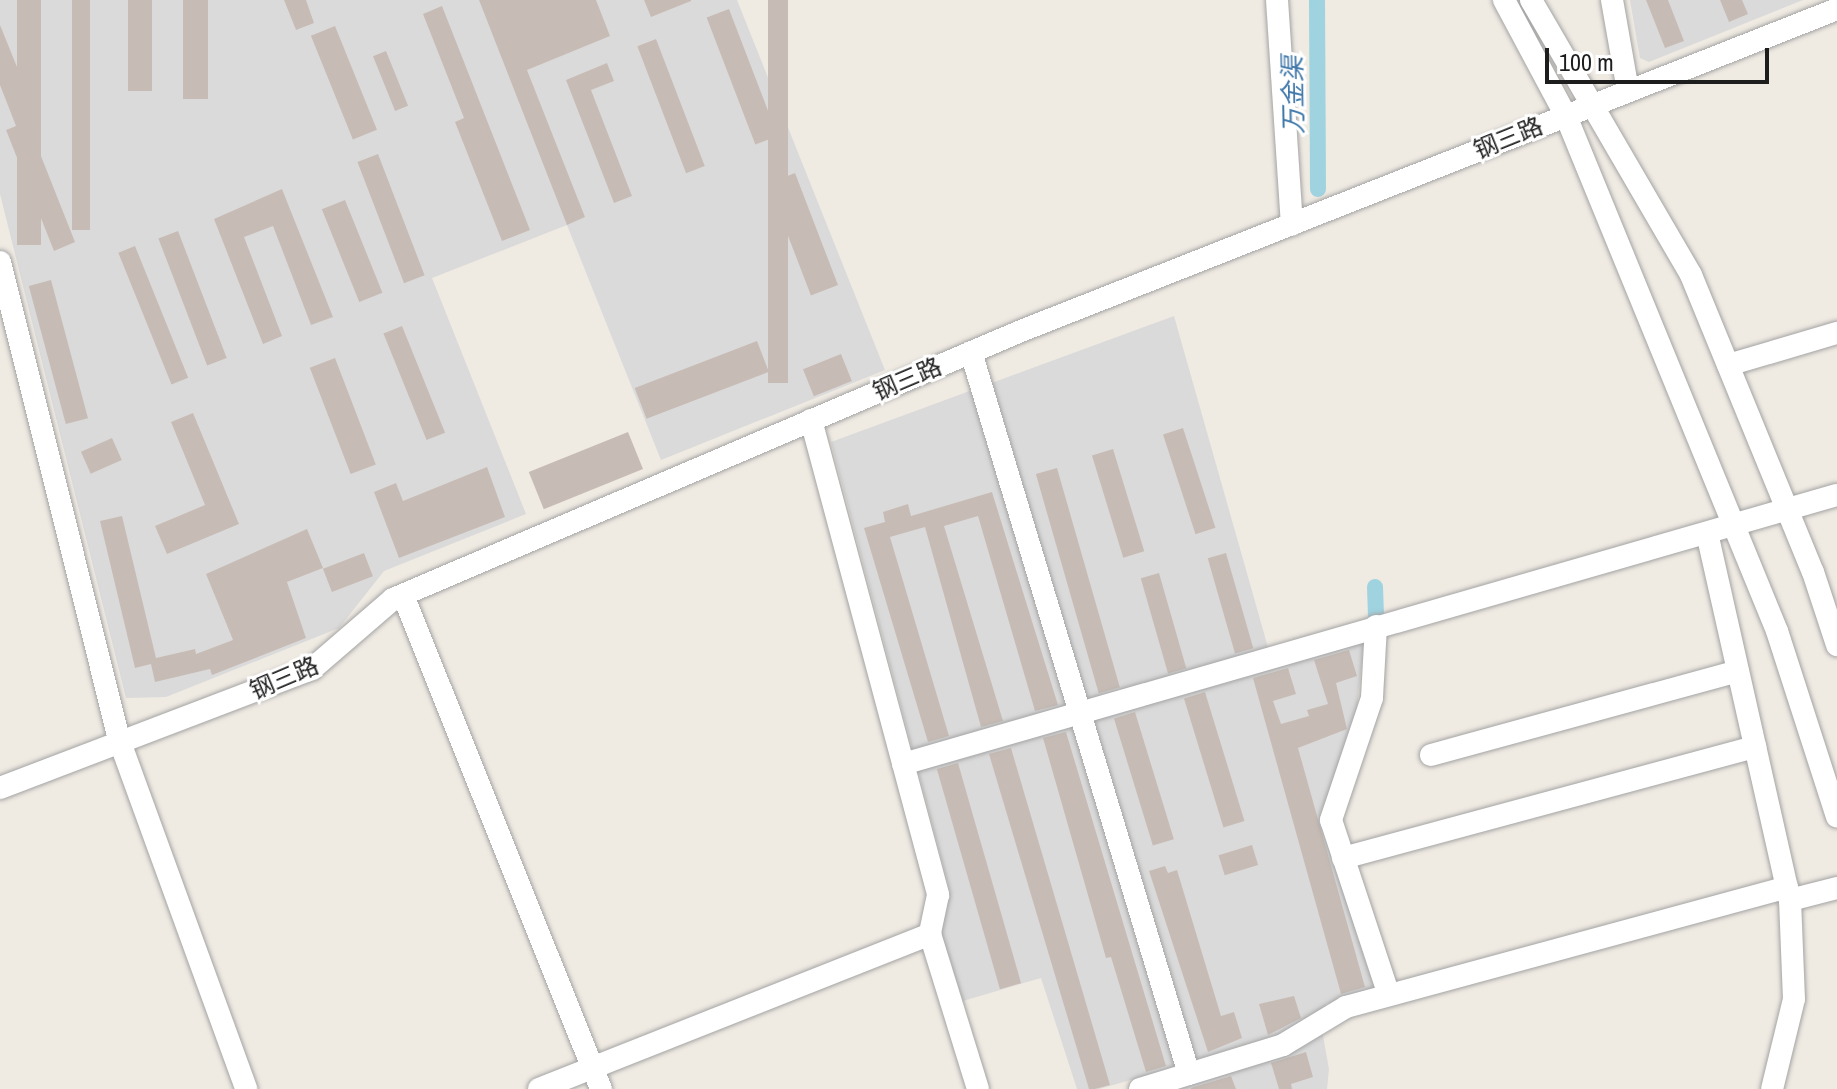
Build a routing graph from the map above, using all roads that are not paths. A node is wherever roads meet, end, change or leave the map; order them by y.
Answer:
1 (1277, 0) edge
2 (1504, 0) edge
3 (1531, 0) edge
4 (1612, 0) edge
5 (1837, 9) edge
6 (1628, 91) junction
7 (1589, 107) junction
8 (1566, 116) junction
9 (1292, 224) junction
10 (0, 262) edge
11 (1837, 333) edge
12 (971, 352) junction
13 (1728, 365) junction
14 (811, 420) junction
15 (1837, 495) edge
16 (1787, 509) junction
17 (1733, 525) junction
18 (1707, 533) junction
19 (403, 595) junction
20 (1376, 626) junction
21 (1837, 645) edge
22 (1738, 671) junction
23 (1081, 714) junction
24 (120, 742) junction
25 (1755, 747) junction
26 (1431, 755) dead end
27 (903, 764) junction
28 (0, 788) edge
29 (1837, 817) edge
30 (1343, 858) junction
31 (1837, 888) edge
32 (1789, 894) junction
33 (930, 934) junction
34 (1389, 995) junction
35 (593, 1067) junction
36 (1189, 1074) junction
37 (246, 1089) edge
38 (539, 1089) edge
39 (601, 1089) edge
40 (978, 1089) edge
41 (1140, 1089) edge
42 (1772, 1089) edge

1 - 9 street
2 - 8 street
3 - 7 street
4 - 6 street
5 - 6 street, 钢三路
6 - 7 street, 钢三路
7 - 8 street, 钢三路
7 - 13 street
8 - 9 street, 钢三路
8 - 17 street
9 - 12 street, 钢三路
10 - 24 street
11 - 13 street
12 - 14 street, 钢三路
12 - 23 street
13 - 16 street
14 - 19 street, 钢三路
14 - 27 street
15 - 16 street
16 - 17 street
16 - 21 street
17 - 18 street
17 - 29 street
18 - 20 street
18 - 22 street
19 - 24 street, 钢三路
19 - 35 street
20 - 23 street
20 - 30 street
22 - 25 street
22 - 26 street
23 - 27 street
23 - 36 street
24 - 28 street, 钢三路
24 - 37 street
25 - 30 street
25 - 32 street
27 - 33 street
30 - 34 street
31 - 32 street
32 - 34 street
32 - 42 street
33 - 35 street
33 - 40 street
34 - 36 street
35 - 38 street
35 - 39 street
36 - 41 street

